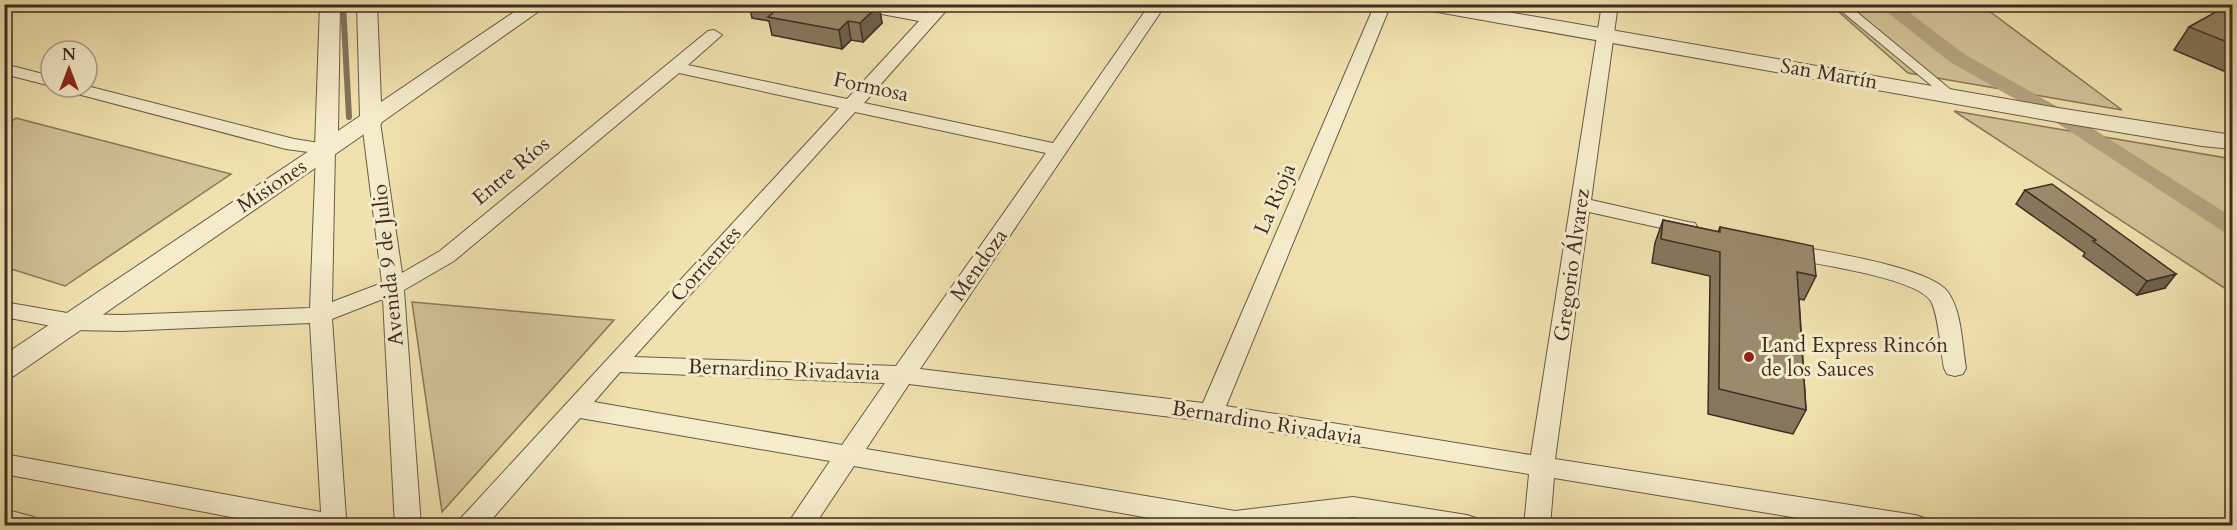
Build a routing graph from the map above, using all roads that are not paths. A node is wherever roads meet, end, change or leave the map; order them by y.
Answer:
1 (330, 4) edge
2 (367, 4) edge
3 (540, 4) edge
4 (855, 4) edge
5 (1158, 4) edge
6 (1383, 4) edge
7 (1426, 4) edge
8 (1610, 4) edge
9 (1840, 4) edge
10 (937, 12) edge
11 (714, 35) dead end
12 (1606, 36) junction
13 (674, 68) junction
14 (4, 69) edge
15 (39, 78) edge
16 (99, 94) edge
17 (1950, 96) junction
18 (851, 106) junction
19 (371, 122) junction
20 (2232, 142) edge
21 (326, 149) junction
22 (1058, 150) junction
23 (1581, 204) junction
24 (1706, 232) edge
25 (1762, 245) edge
26 (393, 287) junction
27 (4, 309) edge
28 (321, 315) junction
29 (74, 322) junction
30 (614, 364) junction
31 (1955, 368) dead end
32 (4, 369) edge
33 (903, 375) junction
34 (575, 408) junction
35 (1211, 413) junction
36 (848, 455) junction
37 (4, 464) edge
38 (1542, 465) junction
39 (4, 522) edge
40 (23, 525) edge
41 (334, 525) edge
42 (408, 525) edge
43 (471, 525) edge
44 (799, 525) edge
45 (1467, 525) edge
46 (1537, 525) edge
47 (1915, 525) edge

1 - 21 street
2 - 19 street, Avenida 9 de Julio
3 - 19 street, Misiones
4 - 10 street
5 - 22 street, Mendoza
6 - 35 street, La Rioja
7 - 12 street, San Martín
8 - 12 street, Gregorio Álvarez
9 - 17 lane
10 - 18 street, Corrientes
11 - 13 street, Entre Ríos
12 - 17 street, San Martín
12 - 23 street, Gregorio Álvarez
13 - 18 street, Formosa
13 - 26 street, Entre Ríos
14 - 15 street
16 - 21 street
17 - 20 street, San Martín
18 - 22 street, Formosa
18 - 30 street, Corrientes
19 - 21 street, Misiones
19 - 26 street, Avenida 9 de Julio
21 - 28 street
21 - 29 street, Misiones
22 - 33 street, Mendoza
23 - 24 street
23 - 38 street, Gregorio Álvarez
25 - 31 street
26 - 28 street, Entre Ríos
26 - 42 street, Avenida 9 de Julio
27 - 29 street
28 - 29 street
28 - 41 street
29 - 32 street, Misiones
30 - 33 street, Bernardino Rivadavia
30 - 34 street, Corrientes
33 - 35 street, Bernardino Rivadavia
33 - 36 street, Mendoza
34 - 36 street
34 - 43 street, Corrientes
35 - 38 street, Bernardino Rivadavia
36 - 44 street, Mendoza
36 - 45 street
37 - 41 street
38 - 46 street, Gregorio Álvarez
38 - 47 street, Bernardino Rivadavia
39 - 40 street

